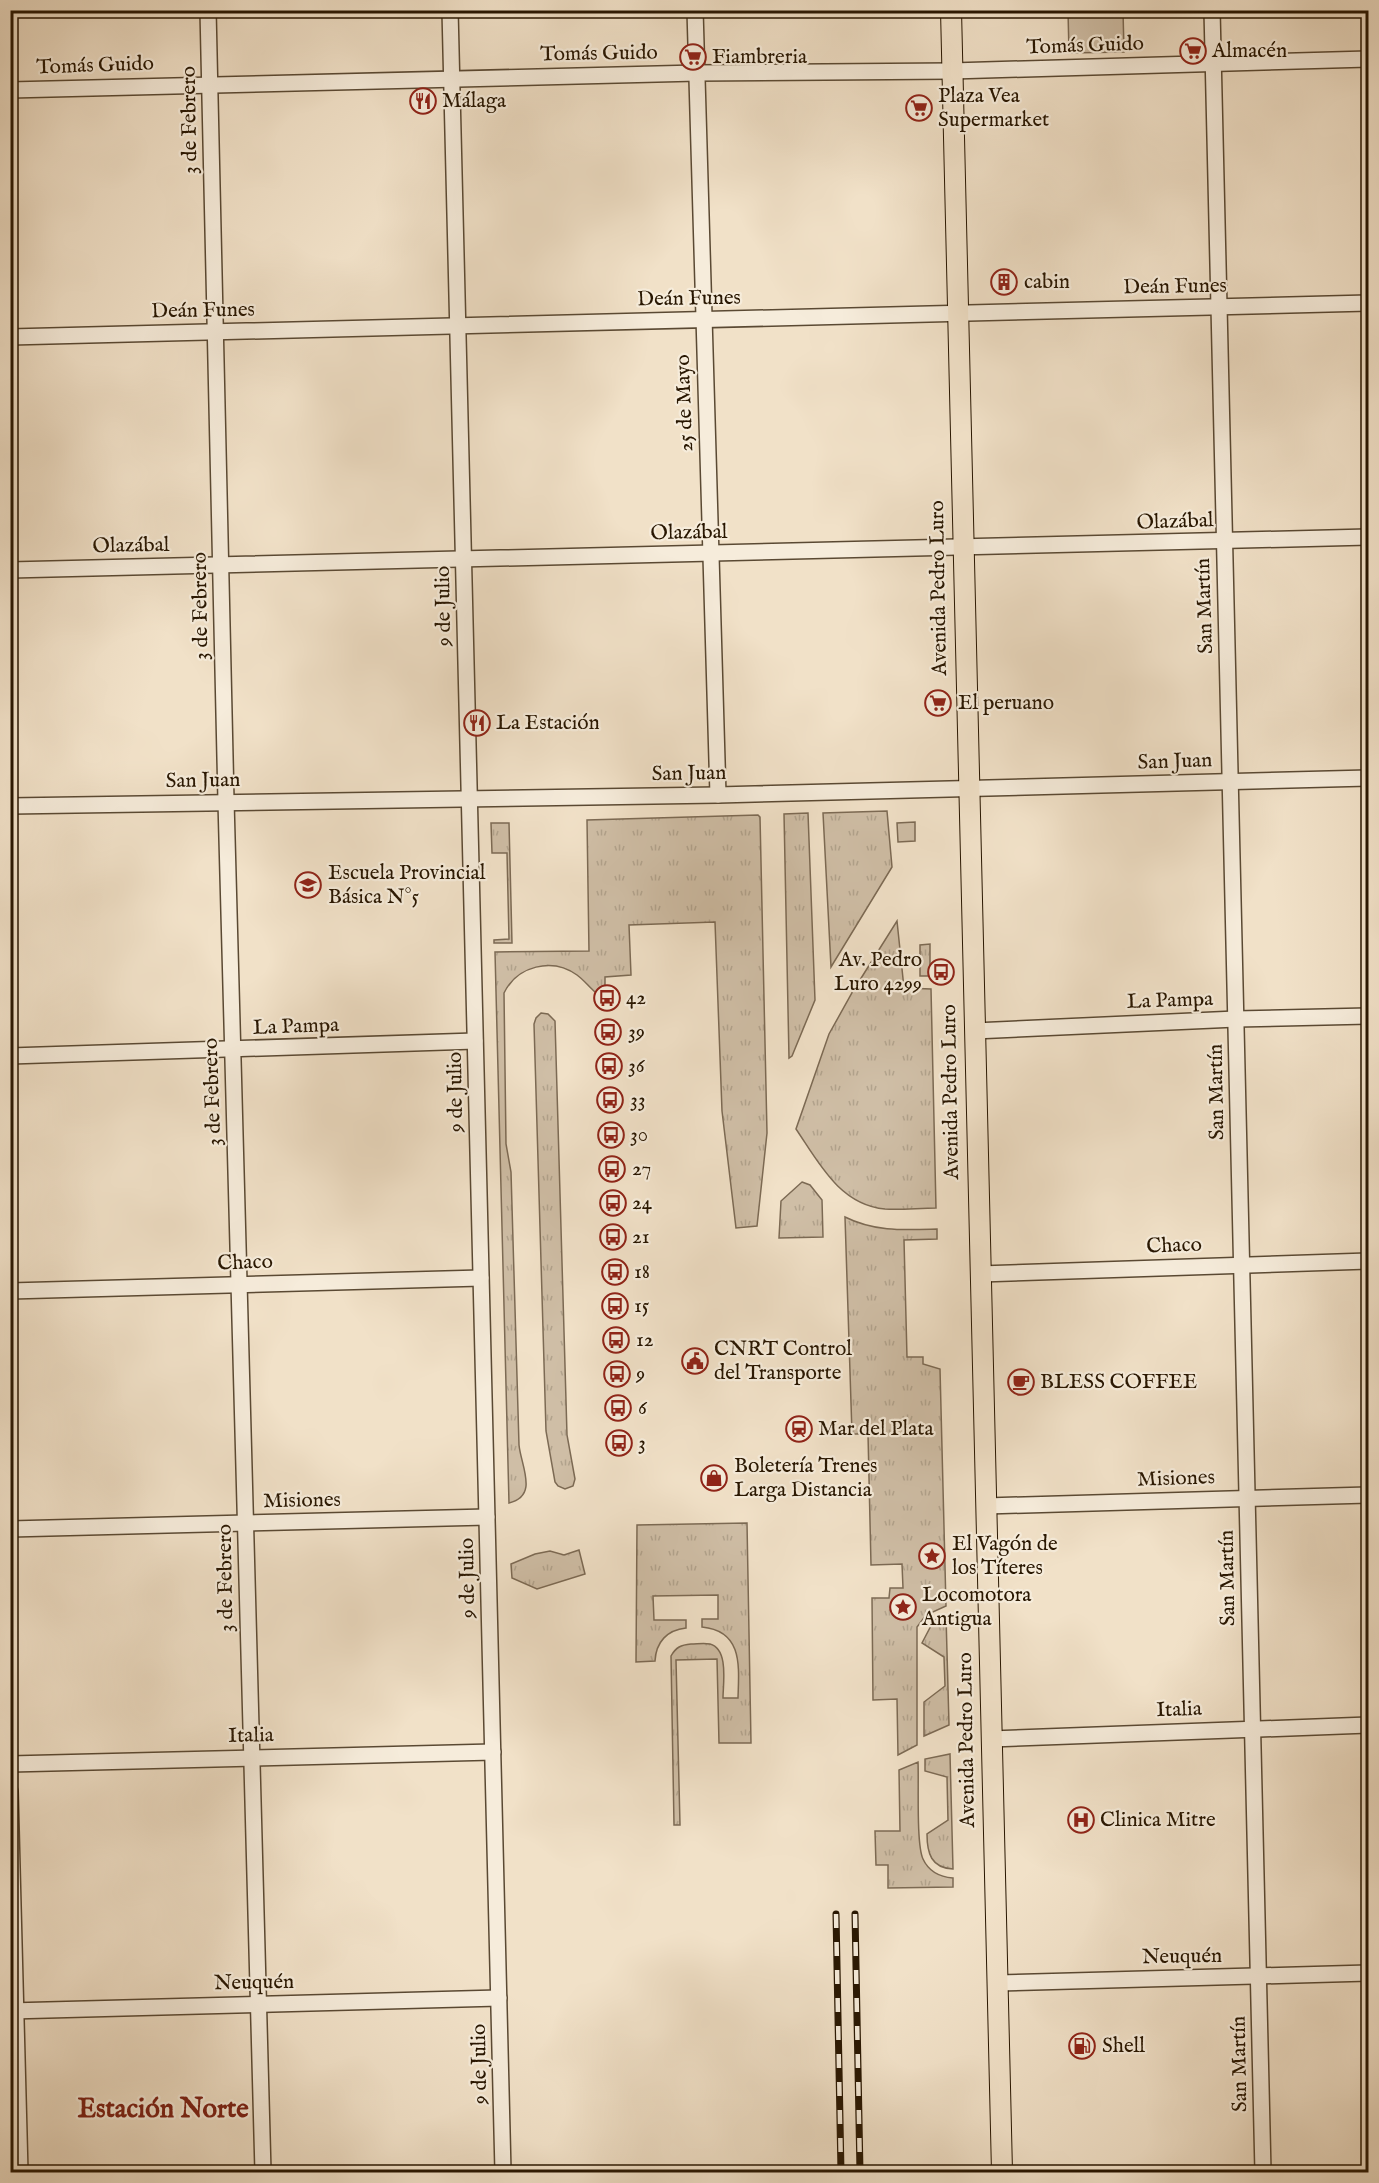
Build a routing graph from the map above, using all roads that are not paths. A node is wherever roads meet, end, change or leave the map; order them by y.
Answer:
1 (208, 10) edge
2 (450, 10) edge
3 (695, 10) edge
4 (951, 10) edge
5 (1212, 10) edge
6 (1368, 59) edge
7 (1213, 63) junction
8 (952, 72) junction
9 (697, 73) junction
10 (452, 79) junction
11 (210, 84) junction
12 (10, 90) edge
13 (1368, 303) edge
14 (1219, 307) junction
15 (957, 313) junction
16 (704, 319) junction
17 (458, 325) junction
18 (216, 332) junction
19 (10, 337) edge
20 (1368, 537) edge
21 (1225, 541) junction
22 (963, 549) junction
23 (711, 553) junction
24 (464, 559) junction
25 (221, 564) junction
26 (10, 570) edge
27 (1368, 778) edge
28 (1231, 782) junction
29 (968, 789) junction
30 (718, 795) junction
31 (469, 799) junction
32 (226, 801) junction
33 (10, 806) edge
34 (1368, 1017) edge
35 (1236, 1019) junction
36 (974, 1031) junction
37 (476, 1041) junction
38 (233, 1050) junction
39 (10, 1056) edge
40 (1368, 1261) edge
41 (1241, 1265) junction
42 (980, 1274) junction
43 (481, 1278) junction
44 (239, 1285) junction
45 (10, 1291) edge
46 (1368, 1495) edge
47 (1247, 1498) junction
48 (986, 1506) junction
49 (488, 1517) junction
50 (246, 1523) junction
51 (10, 1529) edge
52 (1368, 1725) edge
53 (1253, 1728) junction
54 (991, 1739) junction
55 (493, 1752) junction
56 (252, 1757) junction
57 (10, 1764) edge
58 (10, 1791) edge
59 (1368, 1973) edge
60 (1259, 1976) junction
61 (998, 1983) junction
62 (499, 1998) junction
63 (259, 2004) junction
64 (13, 2011) edge
65 (20, 2172) edge
66 (263, 2172) edge
67 (503, 2172) edge
68 (1002, 2172) edge
69 (1263, 2172) edge

1 - 11 street, 3 de Febrero
2 - 10 street, 9 de Julio
3 - 9 street, 25 de Mayo
4 - 8 main road, Avenida Pedro Luro
5 - 7 street, San Martín
6 - 7 street, Tomás Guido
7 - 8 street, Tomás Guido
7 - 14 street, San Martín
8 - 9 street, Tomás Guido
8 - 15 main road, Avenida Pedro Luro
9 - 10 street, Tomás Guido
9 - 16 street, 25 de Mayo
10 - 11 street, Tomás Guido
10 - 17 street, 9 de Julio
11 - 12 street, Tomás Guido
11 - 18 street, 3 de Febrero
13 - 14 street, Deán Funes
14 - 15 street, Deán Funes
14 - 21 street, San Martín
15 - 16 street, Deán Funes
15 - 22 main road, Avenida Pedro Luro
16 - 17 street, Deán Funes
16 - 23 street, 25 de Mayo
17 - 18 street, Deán Funes
17 - 24 street, 9 de Julio
18 - 19 street, Deán Funes
18 - 25 street, 3 de Febrero
20 - 21 street, Olazábal
21 - 22 street, Olazábal
21 - 28 street, San Martín
22 - 23 street, Olazábal
22 - 29 main road, Avenida Pedro Luro
23 - 24 street, Olazábal
23 - 30 street, 25 de Mayo
24 - 25 street, Olazábal
24 - 31 street, 9 de Julio
25 - 26 street, Olazábal
25 - 32 street, 3 de Febrero
27 - 28 street, San Juan
28 - 29 street, San Juan
28 - 35 street, San Martín
29 - 30 street, San Juan
29 - 36 main road, Avenida Pedro Luro
30 - 31 street, San Juan
31 - 32 street, San Juan
31 - 37 street, 9 de Julio
32 - 33 street, San Juan
32 - 38 street, 3 de Febrero
34 - 35 street, La Pampa
35 - 36 street, La Pampa
35 - 41 street, San Martín
36 - 42 main road, Avenida Pedro Luro
37 - 38 street, La Pampa
37 - 43 street, 9 de Julio
38 - 39 street, La Pampa
38 - 44 street, 3 de Febrero
40 - 41 street, Chaco
41 - 42 street, Chaco
41 - 47 street, San Martín
42 - 48 main road, Avenida Pedro Luro
43 - 44 street, Chaco
43 - 49 street, 9 de Julio
44 - 45 street, Chaco
44 - 50 street, 3 de Febrero
46 - 47 street, Misiones
47 - 48 street, Misiones
47 - 53 street, San Martín
48 - 54 main road, Avenida Pedro Luro
49 - 50 street, Misiones
49 - 55 street, 9 de Julio
50 - 51 street, Misiones
50 - 56 street, 3 de Febrero
52 - 53 street, Italia
53 - 54 street, Italia
53 - 60 street, San Martín
54 - 61 main road, Avenida Pedro Luro
55 - 56 street, Italia
55 - 62 street, 9 de Julio
56 - 57 street, Italia
56 - 63 street, 3 de Febrero
58 - 64 street
59 - 60 street, Neuquén
60 - 61 street, Neuquén
60 - 69 street, San Martín
61 - 68 main road, Avenida Pedro Luro
62 - 63 street, Neuquén
62 - 67 street, 9 de Julio
63 - 64 street, Neuquén
63 - 66 street, 3 de Febrero
64 - 65 street

